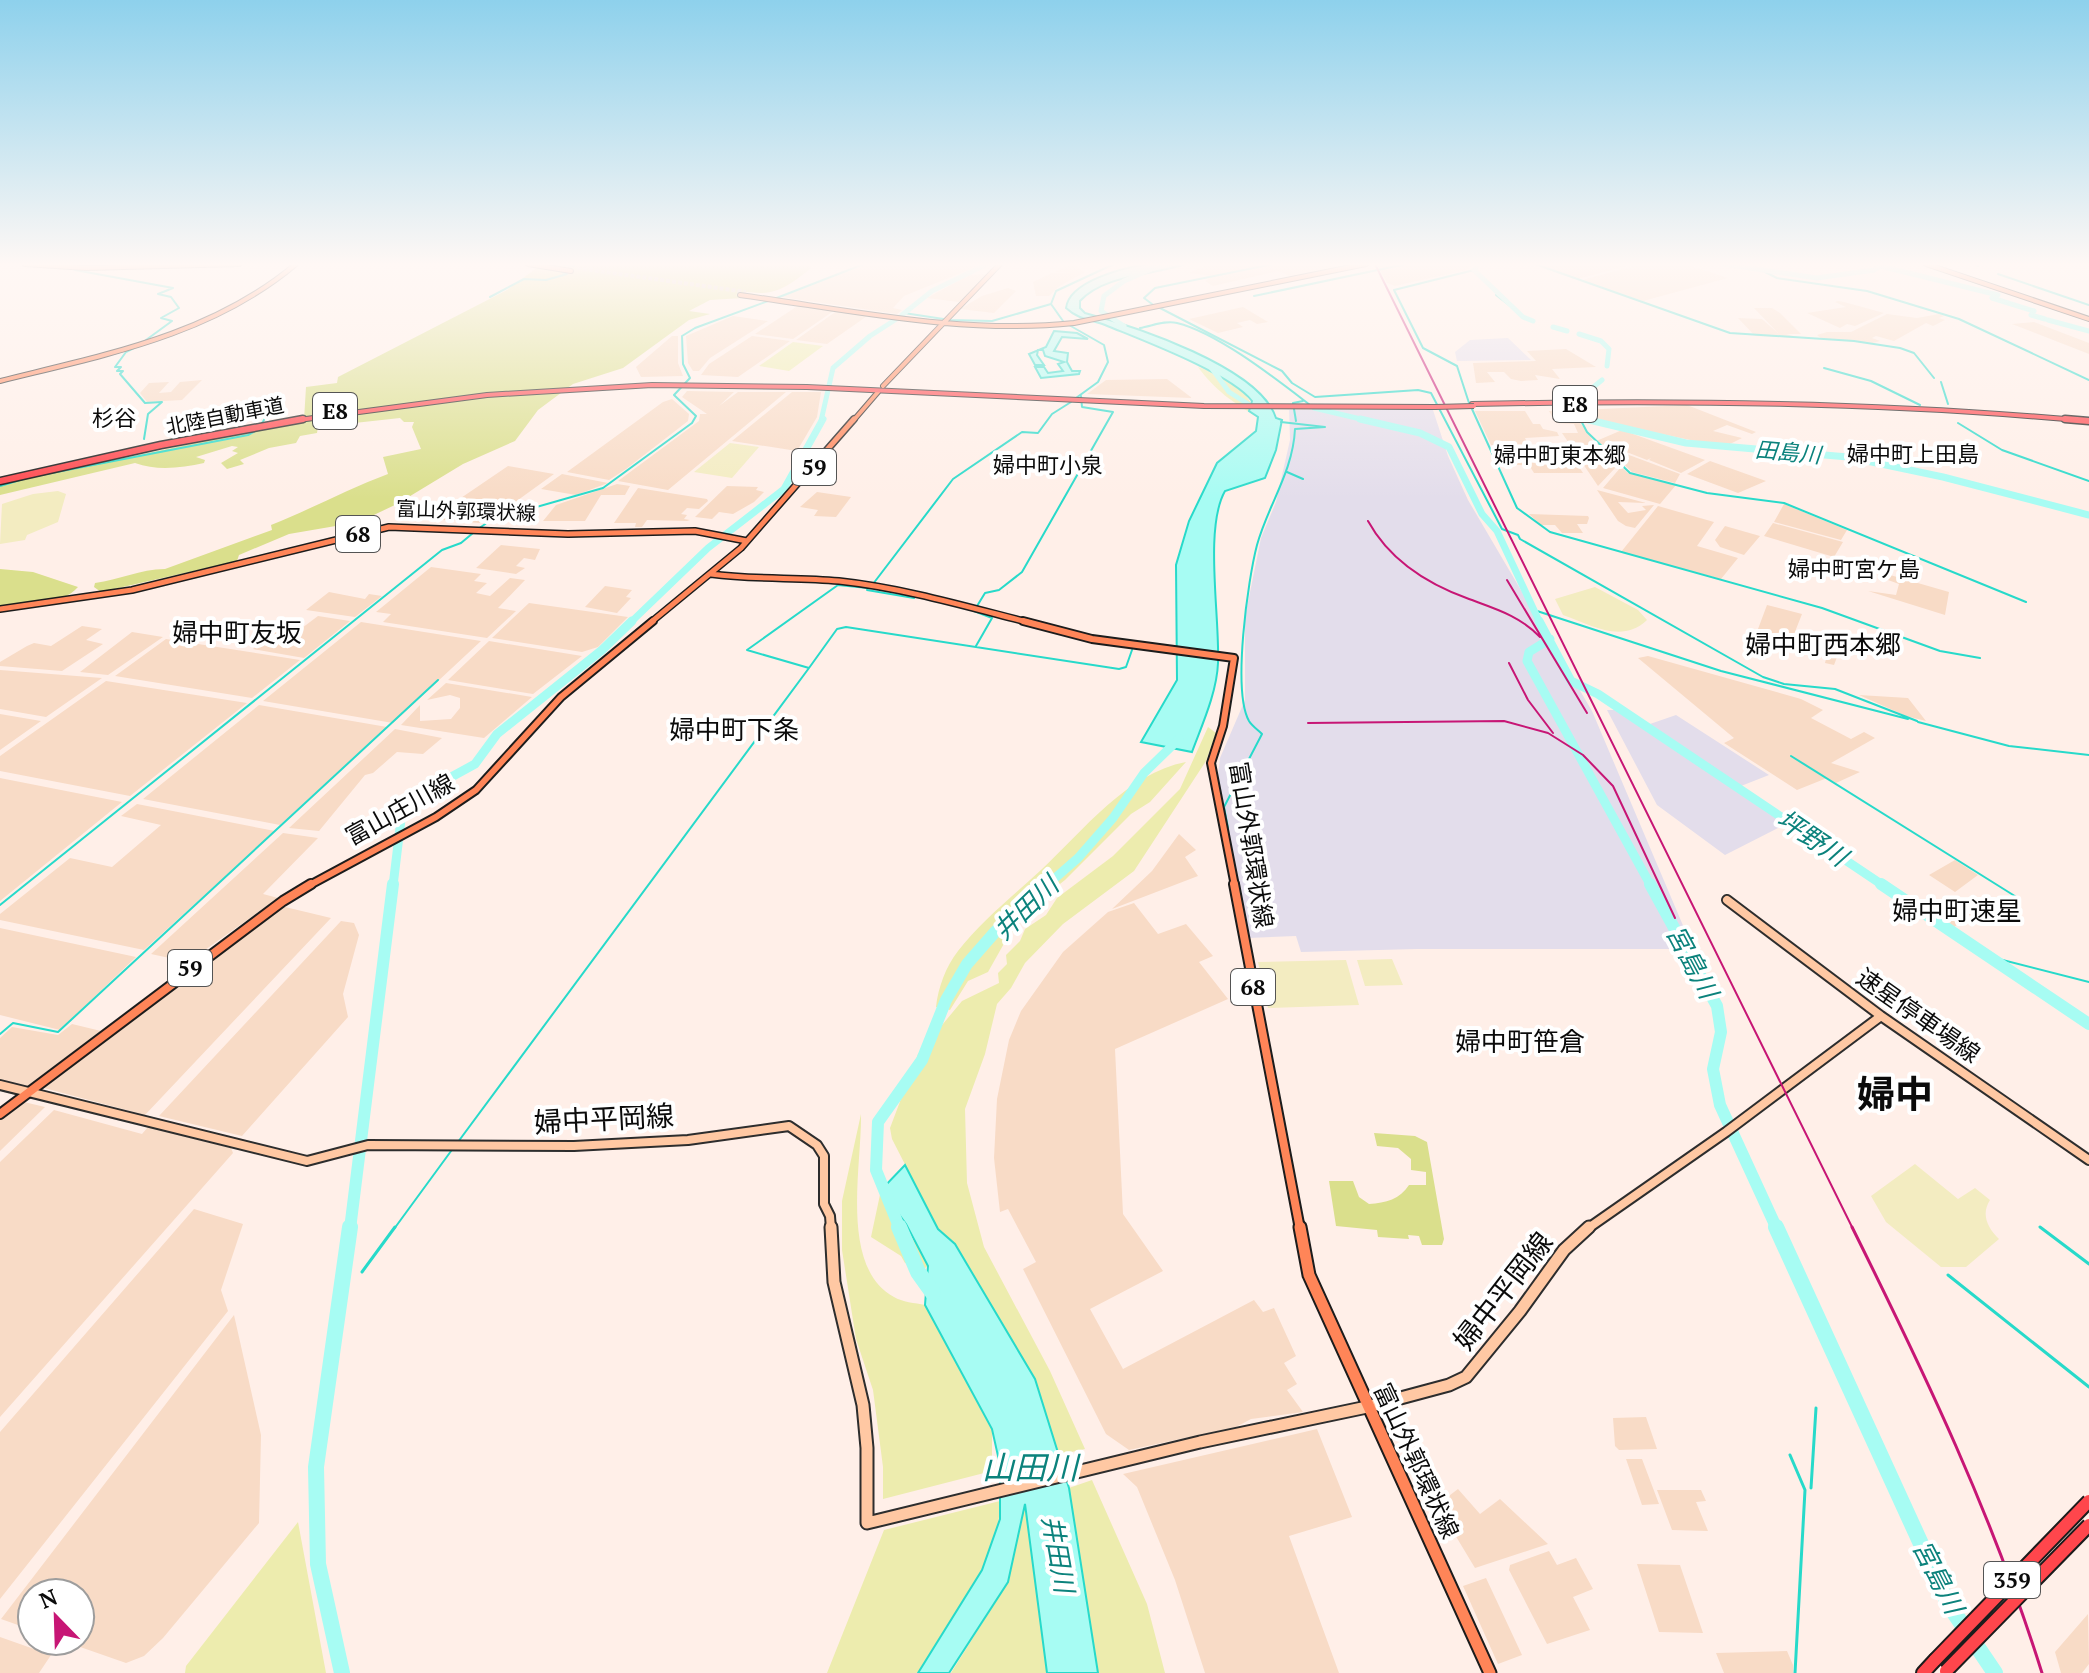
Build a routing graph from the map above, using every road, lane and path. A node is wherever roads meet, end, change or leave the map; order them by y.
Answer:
1 (135, 342) edge
2 (923, 342) edge
3 (0, 381) edge
4 (2089, 422) edge
5 (0, 480) edge
6 (747, 541) junction
7 (711, 574) junction
8 (0, 609) edge
9 (1727, 900) dead end
10 (1881, 1016) junction
11 (0, 1085) edge
12 (29, 1093) junction
13 (0, 1114) edge
14 (2089, 1160) edge
15 (1367, 1407) junction
16 (2089, 1501) edge
17 (2089, 1525) edge
18 (1942, 1668) edge
19 (1490, 1673) edge
20 (1923, 1673) edge

1 - 3 main road
2 - 6 main road, 富山庄川線 / 59
4 - 5 highway, 北陸自動車道 / E8, bridge
6 - 7 main road, 富山庄川線 / 59
6 - 8 main road, 富山外郭環状線 / 68
7 - 12 main road, 富山庄川線 / 59
7 - 15 main road, 富山外郭環状線 / 68
9 - 10 main road, 速星停車場線
10 - 14 main road, 速星停車場線
10 - 15 main road, 婦中平岡線
11 - 12 main road, 婦中平岡線
12 - 13 main road, 富山庄川線 / 59
12 - 15 main road, 婦中平岡線
15 - 19 main road, 富山外郭環状線 / 68
16 - 18 highway, 359, bridge
17 - 18 highway, 359, bridge
18 - 20 highway, 359

